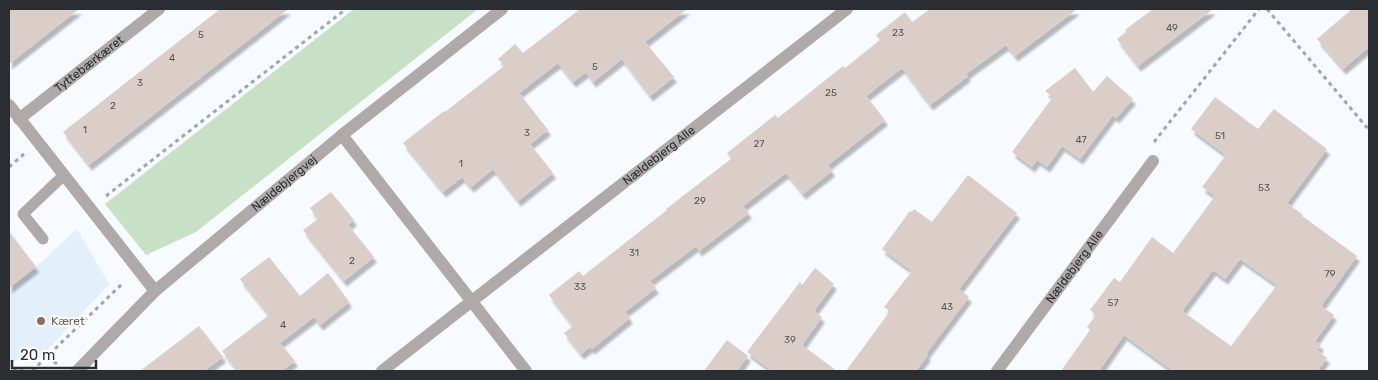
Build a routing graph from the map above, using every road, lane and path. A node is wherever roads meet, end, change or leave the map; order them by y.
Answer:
1 (159, 9) edge
2 (346, 9) edge
3 (502, 9) edge
4 (847, 9) edge
5 (1259, 9) edge
6 (1267, 9) edge
7 (9, 106) edge
8 (19, 119) junction
9 (1369, 130) edge
10 (342, 135) junction
11 (1153, 161) joint
12 (64, 175) junction
13 (90, 208) junction
14 (43, 239) dead end
15 (136, 268) junction
16 (155, 291) junction
17 (472, 302) junction
18 (13, 371) edge
19 (23, 371) edge
20 (32, 371) edge
21 (77, 371) edge
22 (382, 371) edge
23 (526, 371) edge
24 (996, 371) edge

1 - 8 street, Tyttebærkæret
2 - 13 path
3 - 10 street, Nældebjergvej
4 - 17 street, Nældebjerg Alle
5 - 11 path
6 - 9 path
7 - 8 street
8 - 12 street
10 - 16 street, Nældebjergvej
10 - 17 street
11 - 24 street, Nældebjerg Alle
12 - 13 street
12 - 14 lane
13 - 15 street
15 - 16 street
15 - 20 path
16 - 21 street, Nældebjergvej
17 - 22 street, Nældebjerg Alle
17 - 23 street
18 - 19 path

